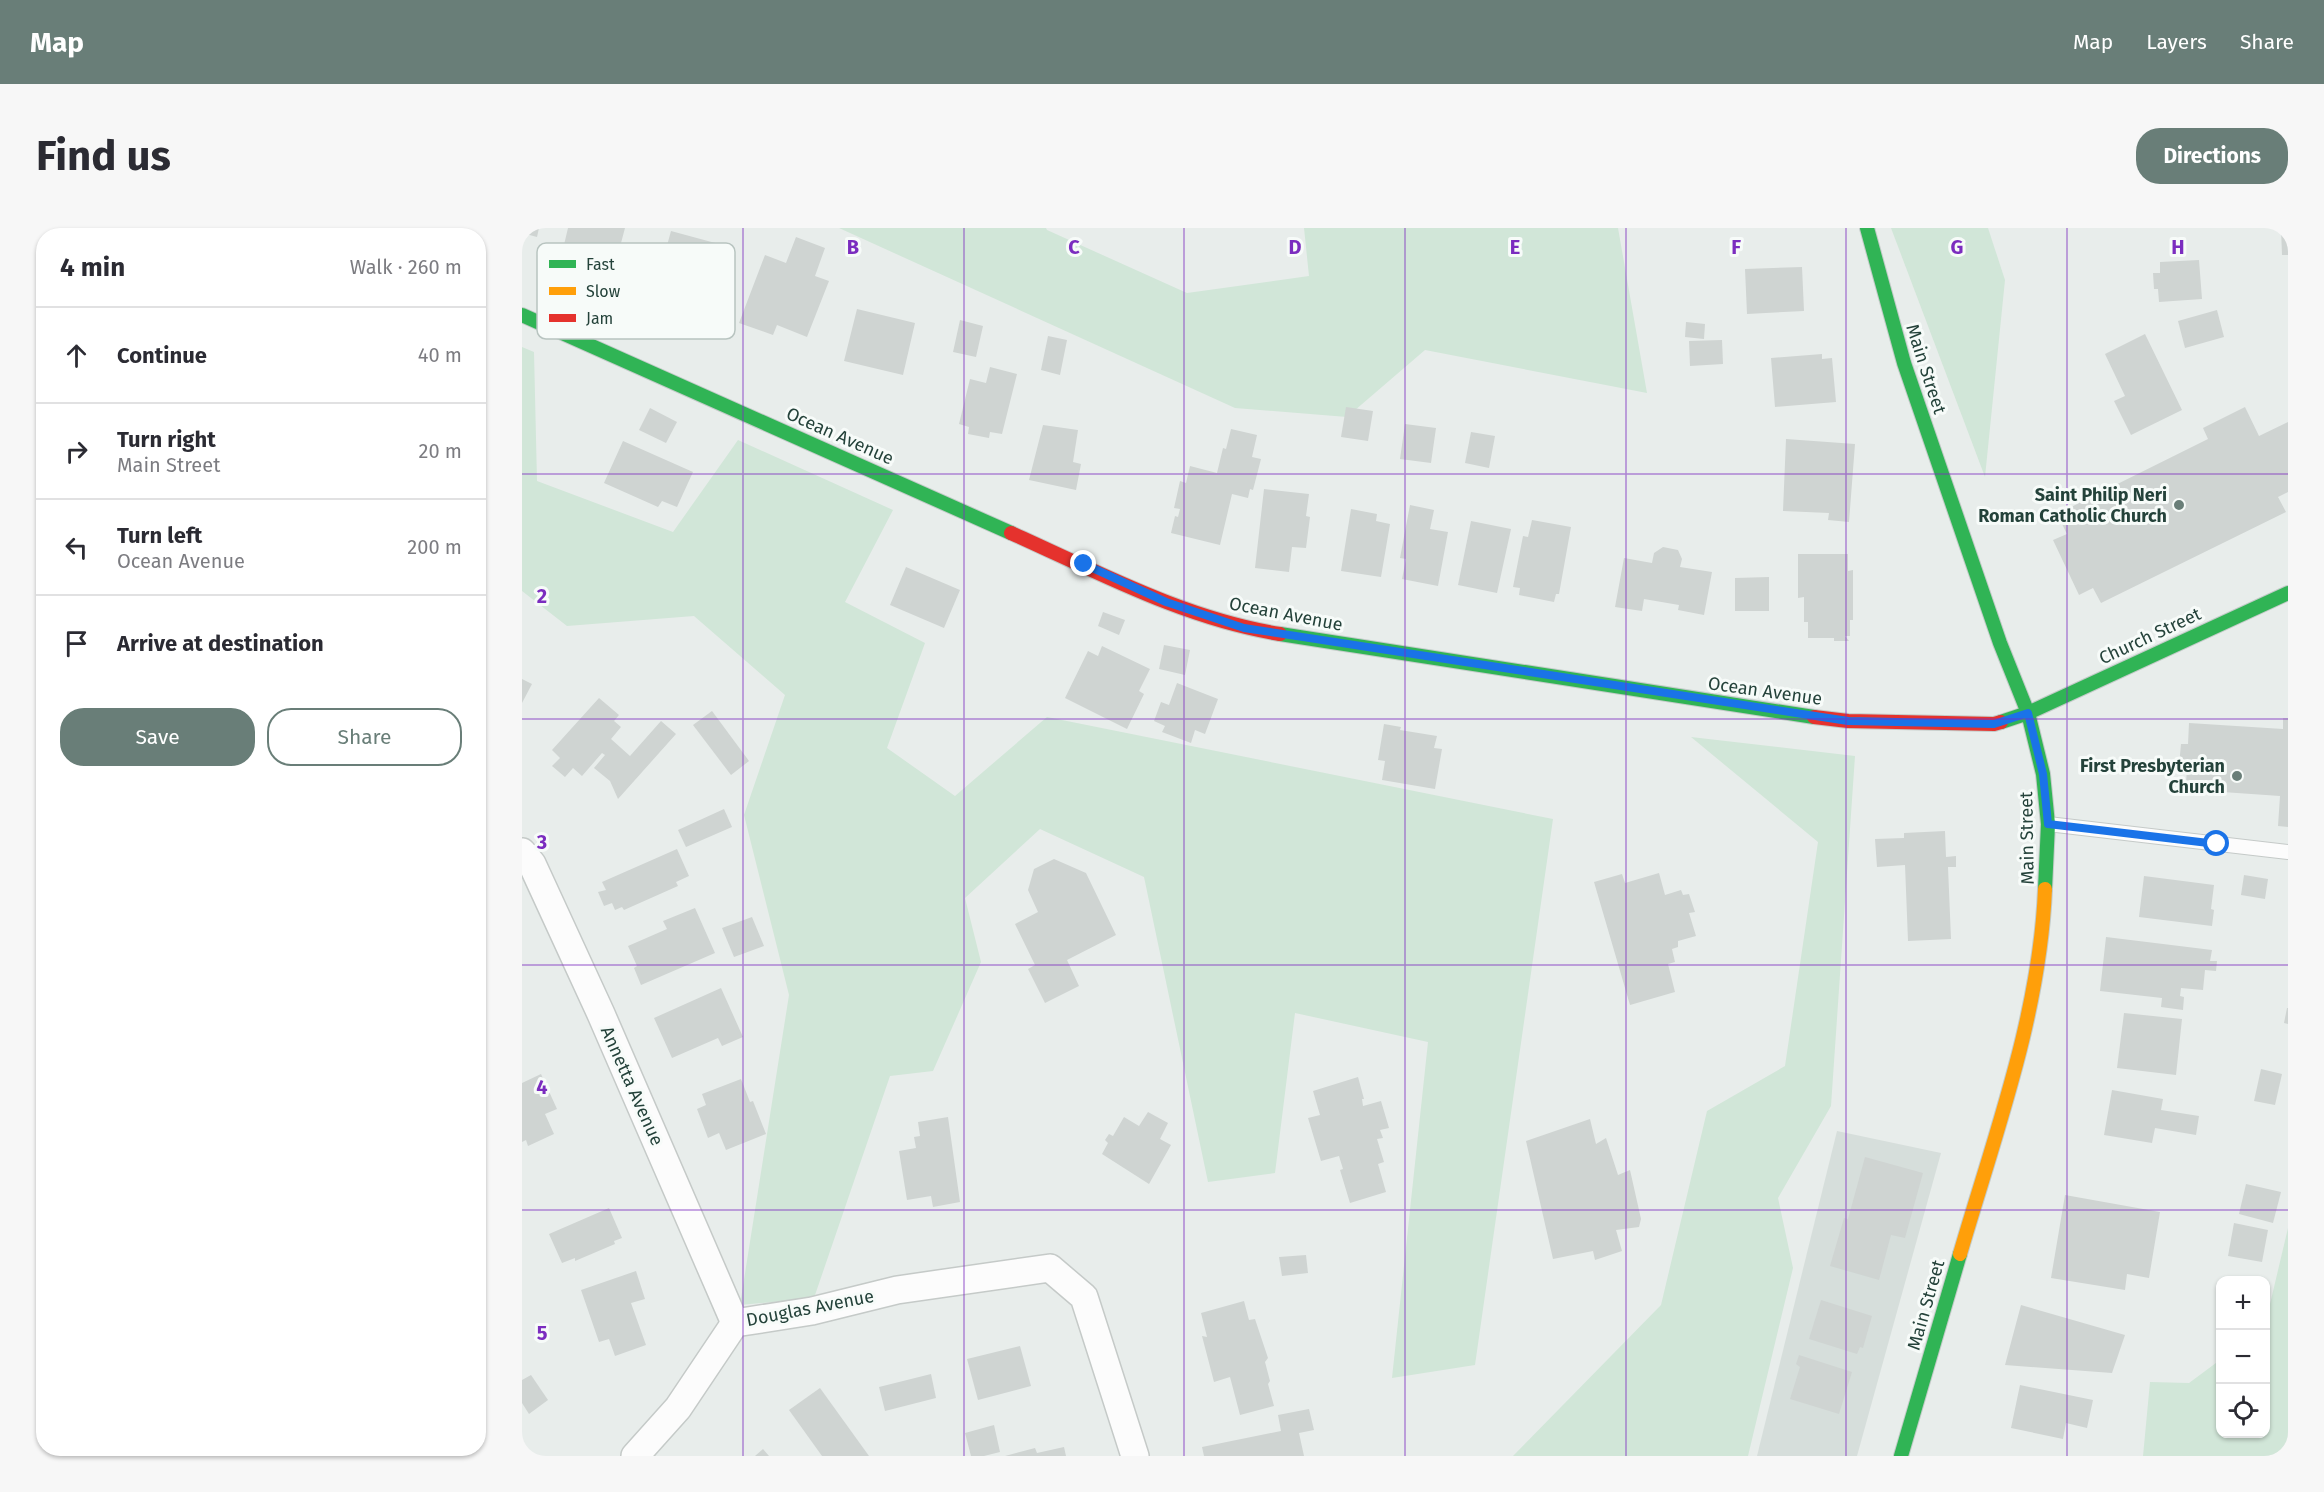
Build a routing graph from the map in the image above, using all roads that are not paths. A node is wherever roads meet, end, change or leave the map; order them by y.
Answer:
1 (1868, 228) edge
2 (522, 315) edge
3 (537, 322) edge
4 (576, 339) edge
5 (2288, 592) edge
6 (2028, 713) junction
7 (2048, 824) junction
8 (522, 852) edge
9 (2288, 852) edge
10 (735, 1323) junction
11 (635, 1456) edge
12 (1135, 1456) edge
13 (1901, 1456) edge

1 - 6 main road, Main Street
2 - 3 main road, Ocean Avenue
4 - 6 main road, Ocean Avenue
5 - 6 main road, Church Street
6 - 7 main road, Main Street
7 - 9 lane
7 - 13 main road, Main Street
8 - 10 street, Annetta Avenue
10 - 11 street, Douglas Avenue
10 - 12 street, Douglas Avenue

